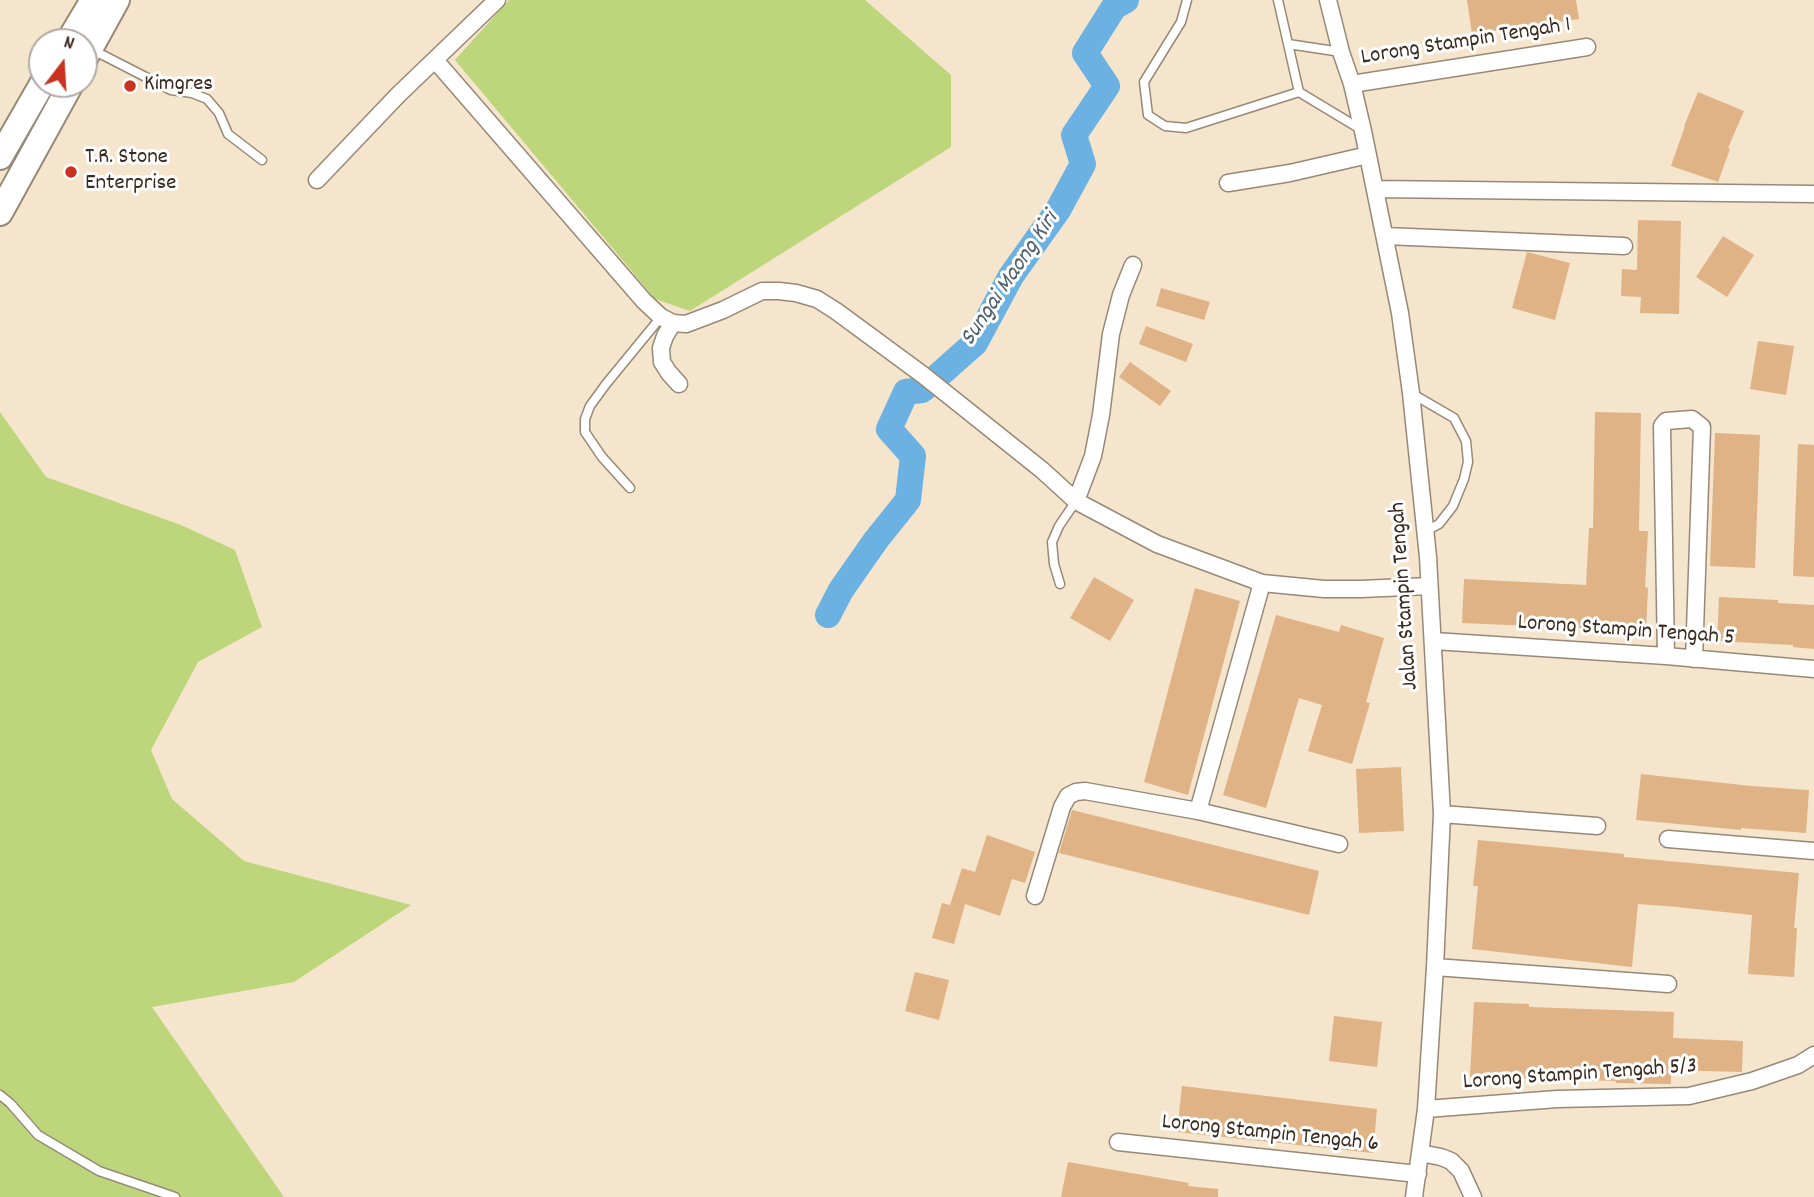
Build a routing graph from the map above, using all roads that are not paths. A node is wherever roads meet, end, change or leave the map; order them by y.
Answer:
1 (93, 0) edge
2 (117, 0) edge
3 (497, 0) edge
4 (1186, 0) edge
5 (1278, 0) edge
6 (1328, 0) edge
7 (86, 28) edge
8 (96, 28) edge
9 (1288, 44) junction
10 (1587, 47) dead end
11 (1341, 52) junction
12 (98, 58) edge
13 (435, 60) junction
14 (1352, 84) junction
15 (1299, 92) junction
16 (34, 98) edge
17 (63, 98) edge
18 (1363, 131) junction
19 (1368, 155) junction
20 (0, 157) edge
21 (262, 160) dead end
22 (317, 180) dead end
23 (1228, 183) dead end
24 (1376, 189) junction
25 (1814, 194) edge
26 (0, 213) edge
27 (1385, 236) junction
28 (1624, 246) dead end
29 (1133, 265) dead end
30 (667, 320) junction
31 (679, 384) dead end
32 (1411, 393) junction
33 (630, 488) dead end
34 (1076, 501) junction
35 (1426, 531) junction
36 (1262, 583) junction
37 (1060, 584) dead end
38 (1429, 586) junction
39 (1434, 641) junction
40 (1666, 656) junction
41 (1694, 659) junction
42 (1814, 669) edge
43 (1198, 811) junction
44 (1442, 814) junction
45 (1597, 826) dead end
46 (1668, 839) dead end
47 (1339, 844) dead end
48 (1814, 851) edge
49 (1035, 896) dead end
50 (1436, 967) junction
51 (1668, 984) dead end
52 (1814, 1055) edge
53 (0, 1095) edge
54 (1426, 1109) junction
55 (1118, 1142) dead end
56 (1420, 1153) junction
57 (1418, 1174) junction
58 (175, 1197) edge
59 (1414, 1197) edge
60 (1473, 1197) edge

1 - 7 highway
2 - 8 highway
3 - 13 street
4 - 15 lane
5 - 9 lane
6 - 11 street, Jalan Stampin Tengah
9 - 11 lane
9 - 15 lane
10 - 14 street, Lorong Stampin Tengah 1
11 - 14 street, Jalan Stampin Tengah
12 - 21 lane
13 - 22 street
13 - 30 street
14 - 18 street, Jalan Stampin Tengah
15 - 18 lane
16 - 20 highway
17 - 26 highway
18 - 19 street, Jalan Stampin Tengah
19 - 23 street
19 - 24 street, Jalan Stampin Tengah
24 - 25 street
24 - 27 street, Jalan Stampin Tengah
27 - 28 street
27 - 32 street, Jalan Stampin Tengah
29 - 34 street
30 - 31 street
30 - 33 lane
30 - 34 street
32 - 35 street, Jalan Stampin Tengah
32 - 35 lane
34 - 36 street
34 - 37 lane
35 - 38 street, Jalan Stampin Tengah
36 - 38 street
36 - 43 street
38 - 39 street, Jalan Stampin Tengah
39 - 40 street, Lorong Stampin Tengah 5
39 - 44 street, Jalan Stampin Tengah
40 - 41 street, Lorong Stampin Tengah 5
40 - 41 street
41 - 42 street, Lorong Stampin Tengah 5
43 - 47 street
43 - 49 street
44 - 45 street
44 - 50 street, Jalan Stampin Tengah
46 - 48 street
50 - 51 street
50 - 54 street, Jalan Stampin Tengah
52 - 54 street, Lorong Stampin Tengah 5/3
53 - 58 lane
54 - 56 street, Jalan Stampin Tengah
55 - 57 street, Lorong Stampin Tengah 6
56 - 57 street, Jalan Stampin Tengah
56 - 60 street
57 - 59 street, Jalan Stampin Tengah

